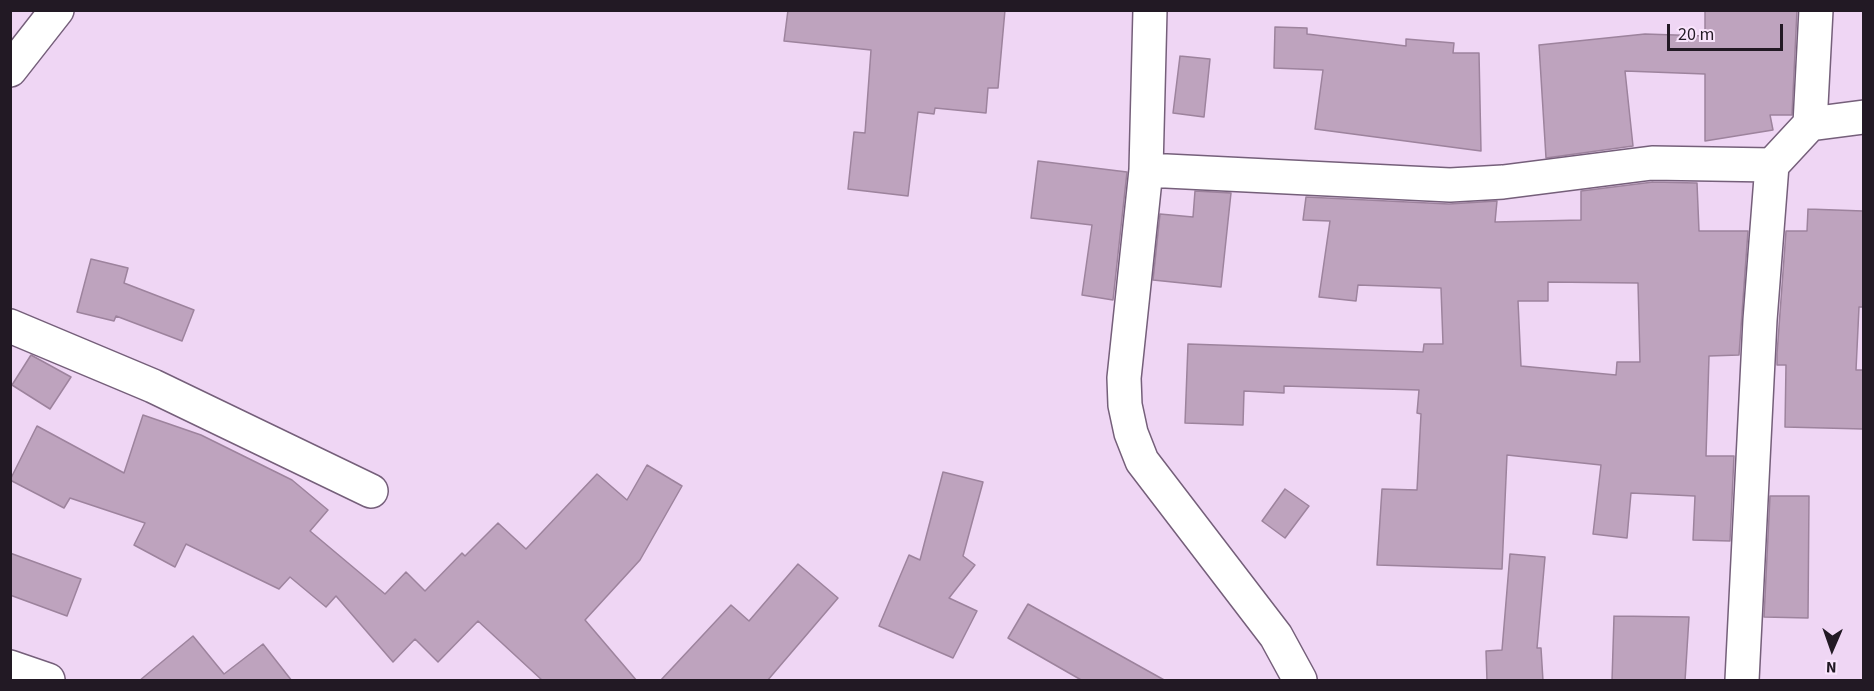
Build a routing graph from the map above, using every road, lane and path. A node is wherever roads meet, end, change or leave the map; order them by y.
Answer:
1 (57, 10) edge
2 (1150, 10) edge
3 (1816, 10) edge
4 (10, 70) edge
5 (1863, 117) edge
6 (1810, 124) junction
7 (1772, 165) junction
8 (1146, 170) junction
9 (10, 326) edge
10 (371, 492) dead end
11 (10, 667) edge
12 (48, 681) edge
13 (1300, 681) edge
14 (1742, 681) edge

1 - 4 street
2 - 8 street
3 - 6 street
5 - 6 street
6 - 7 street
7 - 8 street
7 - 14 street
8 - 13 street
9 - 10 street
11 - 12 street

